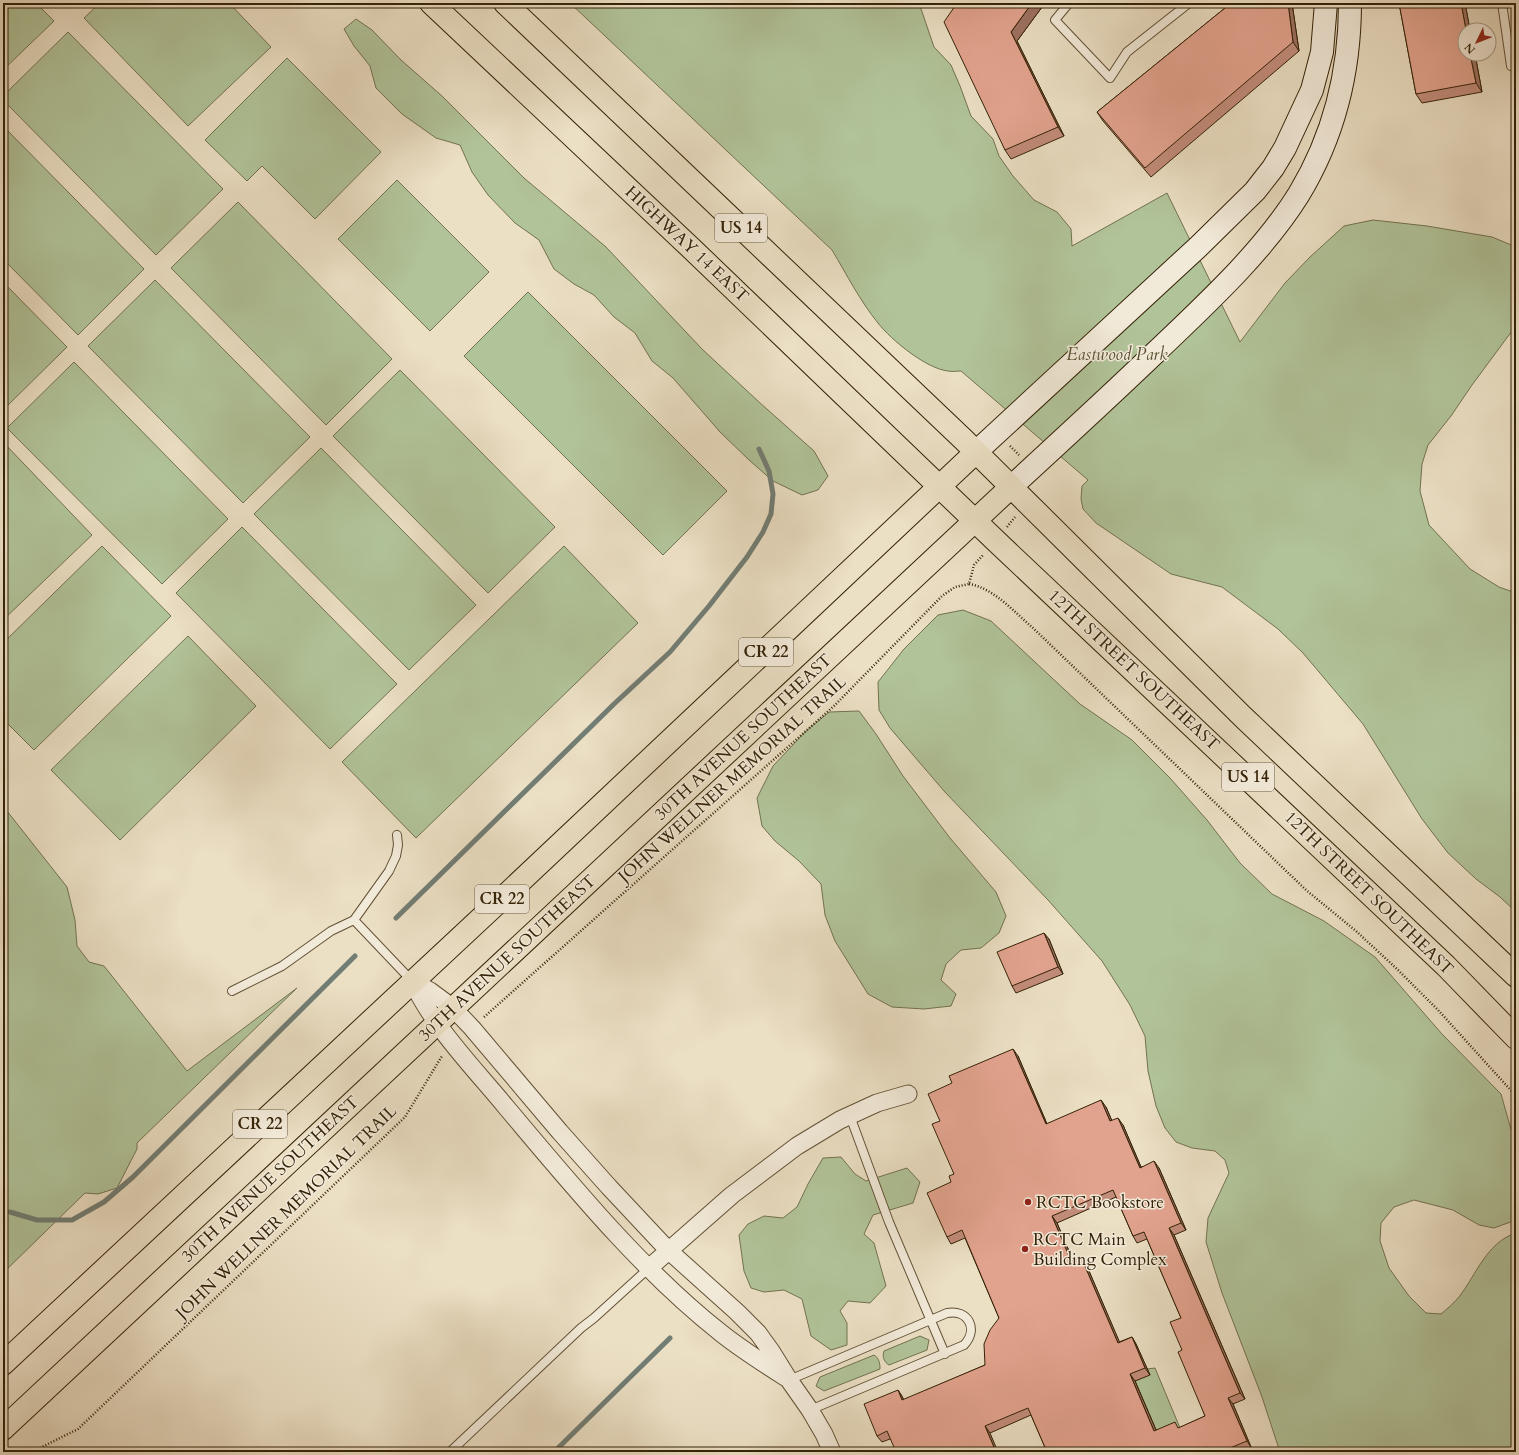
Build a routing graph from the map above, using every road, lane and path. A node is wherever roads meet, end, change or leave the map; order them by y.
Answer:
1 (431, 3) edge
2 (505, 3) edge
3 (1069, 3) edge
4 (1189, 3) edge
5 (1326, 3) edge
6 (1350, 3) edge
7 (1502, 3) edge
8 (1511, 66) dead end
9 (997, 433) junction
10 (976, 452) junction
11 (1032, 468) junction
12 (941, 487) junction
13 (1011, 487) junction
14 (1027, 503) junction
15 (975, 521) junction
16 (996, 541) junction
17 (969, 584) junction
18 (397, 835) dead end
19 (354, 920) junction
20 (1516, 976) edge
21 (412, 981) junction
22 (232, 991) dead end
23 (453, 1008) junction
24 (436, 1023) junction
25 (472, 1028) junction
26 (1516, 1038) edge
27 (453, 1044) junction
28 (908, 1094) dead end
29 (1516, 1096) edge
30 (850, 1116) junction
31 (668, 1250) junction
32 (649, 1268) junction
33 (931, 1320) junction
34 (945, 1354) junction
35 (3, 1364) edge
36 (789, 1380) junction
37 (810, 1410) junction
38 (3, 1429) edge
39 (32, 1452) edge
40 (450, 1452) edge
41 (832, 1452) edge

1 - 12 main road, HIGHWAY 14 EAST / US 14
2 - 10 main road, US 14
3 - 4 lane
5 - 9 street
6 - 11 street
7 - 8 lane
9 - 10 street
9 - 11 path
10 - 12 main road, CR 22
10 - 13 main road, US 14
11 - 13 street
12 - 15 main road, 12TH STREET SOUTHEAST / US 14
12 - 21 main road, CR 22
13 - 14 main road, US 14
13 - 15 main road, 30TH AVENUE SOUTHEAST / CR 22
14 - 16 path
14 - 20 main road, US 14
15 - 16 main road, 12TH STREET SOUTHEAST / US 14
15 - 23 main road, 30TH AVENUE SOUTHEAST / CR 22
16 - 17 path
16 - 26 main road, 12TH STREET SOUTHEAST / US 14
17 - 25 path, JOHN WELLNER MEMORIAL TRAIL
17 - 29 path
18 - 19 lane
19 - 21 lane
19 - 22 lane
21 - 23 street
21 - 24 street
21 - 35 main road, CR 22
23 - 24 main road, 30TH AVENUE SOUTHEAST / CR 22
23 - 25 street
24 - 27 street
24 - 38 main road, 30TH AVENUE SOUTHEAST / CR 22
25 - 31 street
27 - 32 street
27 - 39 path, JOHN WELLNER MEMORIAL TRAIL
28 - 30 street
30 - 31 street
30 - 33 lane
31 - 32 street
31 - 36 street
32 - 36 street
32 - 40 lane
33 - 34 lane
33 - 34 lane
33 - 36 lane
34 - 37 lane
36 - 37 street
37 - 41 street

